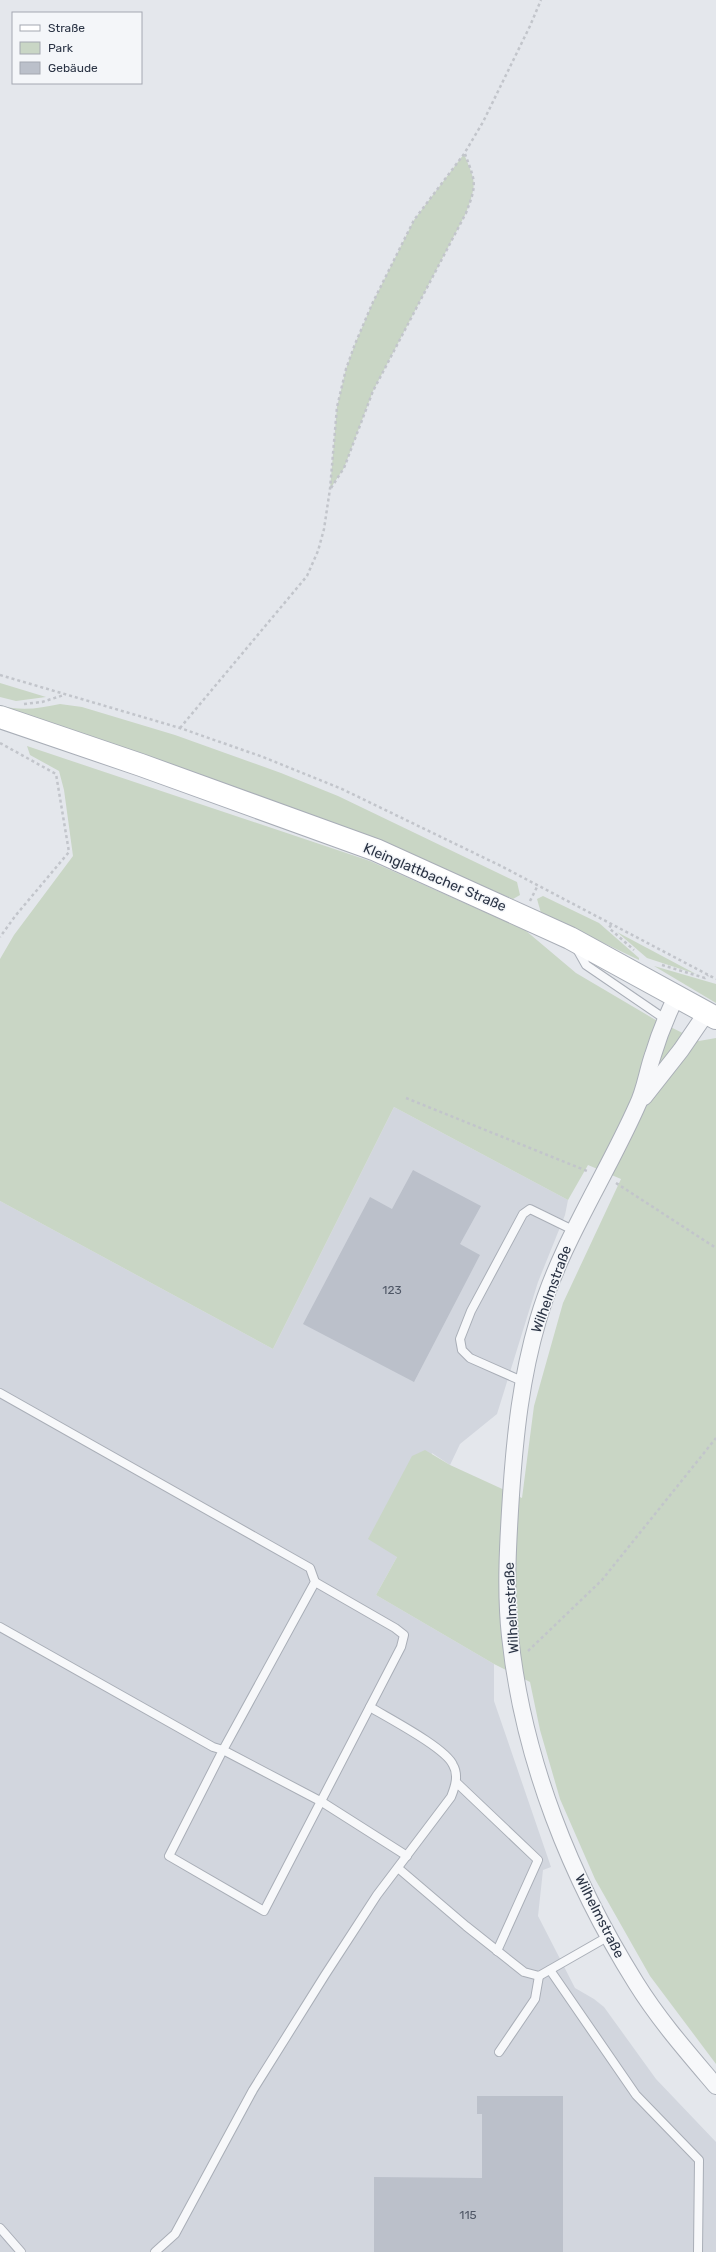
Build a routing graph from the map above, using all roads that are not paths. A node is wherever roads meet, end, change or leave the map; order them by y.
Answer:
1 (0, 717) edge
2 (570, 938) junction
3 (677, 995) junction
4 (711, 1015) edge
5 (665, 1018) junction
6 (639, 1103) junction
7 (574, 1230) junction
8 (522, 1381) junction
9 (0, 1393) edge
10 (315, 1582) junction
11 (0, 1627) edge
12 (370, 1707) junction
13 (223, 1750) junction
14 (457, 1783) junction
15 (322, 1802) junction
16 (407, 1856) junction
17 (398, 1868) junction
18 (609, 1936) junction
19 (497, 1951) junction
20 (550, 1970) junction
21 (539, 1976) junction
22 (499, 2052) dead end
23 (716, 2086) edge
24 (0, 2228) edge
25 (21, 2252) edge
26 (155, 2252) edge
27 (698, 2252) edge

1 - 2 street, Kleinglattbacher Straße
2 - 3 street, Kleinglattbacher Straße
2 - 5 lane
3 - 4 street, Kleinglattbacher Straße
3 - 5 street, Wilhelmstraße
4 - 6 street, Wilhelmstraße
5 - 6 street, Wilhelmstraße
6 - 7 street, Wilhelmstraße
7 - 8 street, Wilhelmstraße
7 - 8 lane
8 - 18 street, Wilhelmstraße
9 - 10 lane
10 - 12 lane
10 - 13 lane
11 - 13 lane
12 - 14 lane
12 - 15 lane
13 - 15 lane
13 - 15 lane
14 - 16 lane
14 - 19 lane
15 - 16 lane
16 - 17 lane
17 - 19 lane
17 - 26 lane
18 - 20 lane
18 - 23 street, Wilhelmstraße
19 - 21 lane
20 - 21 lane
20 - 27 lane
21 - 22 lane
24 - 25 lane

